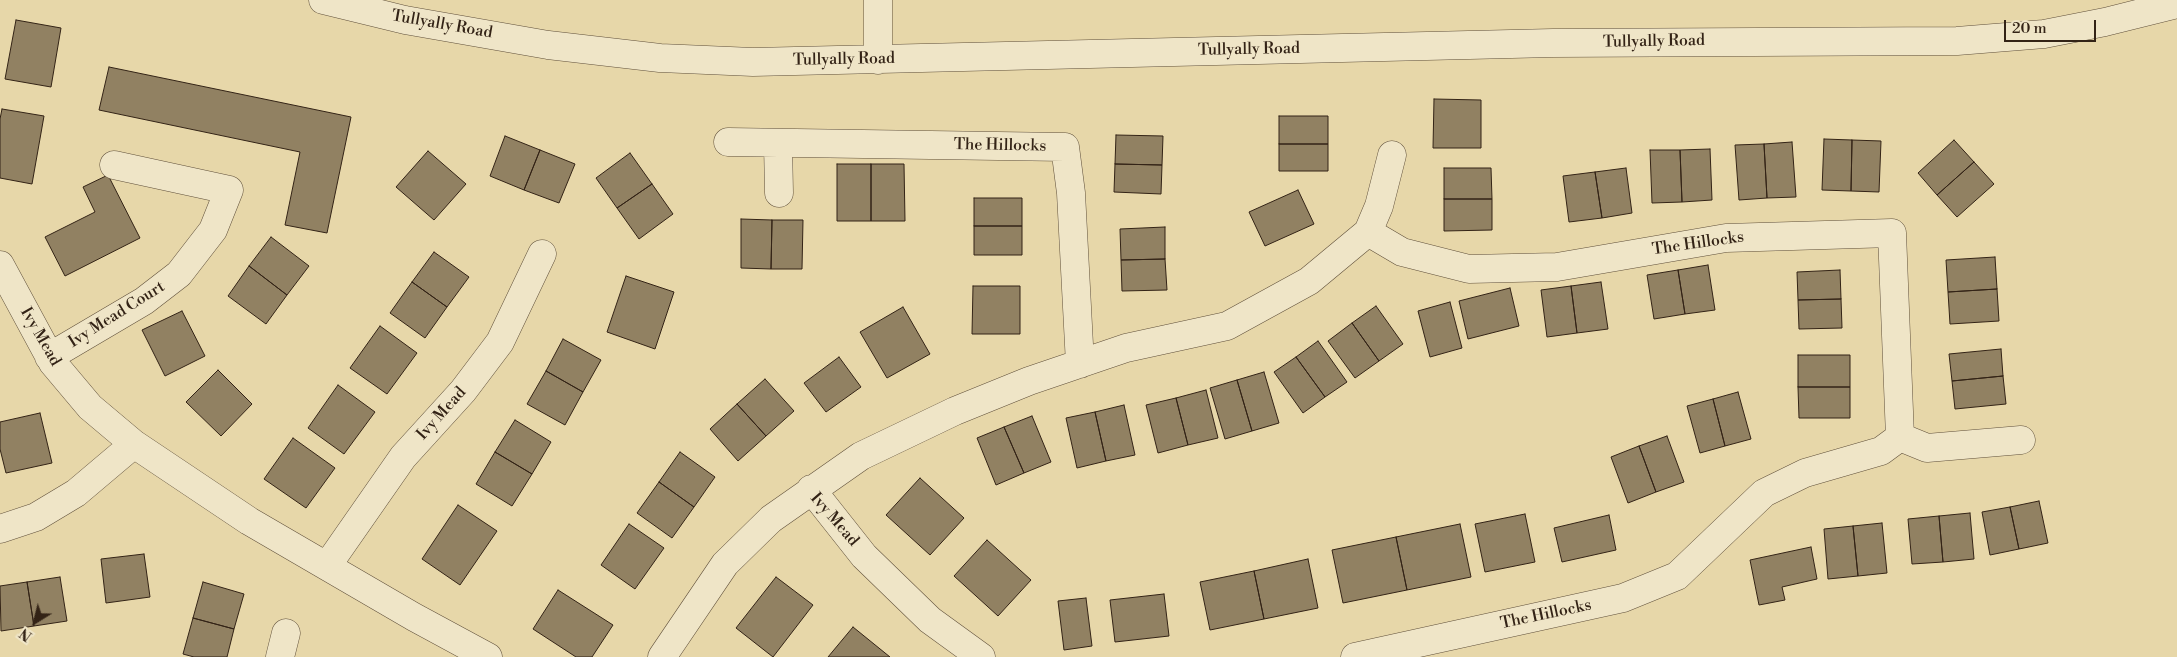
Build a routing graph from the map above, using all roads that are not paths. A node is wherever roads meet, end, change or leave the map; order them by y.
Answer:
1 (322, 0) edge
2 (878, 0) edge
3 (2177, 4) edge
4 (878, 60) junction
5 (728, 142) dead end
6 (778, 143) junction
7 (1392, 155) dead end
8 (114, 165) dead end
9 (779, 193) dead end
10 (1368, 232) junction
11 (542, 254) dead end
12 (0, 265) edge
13 (49, 357) junction
14 (1080, 364) junction
15 (1900, 438) junction
16 (2021, 440) dead end
17 (134, 444) junction
18 (810, 489) junction
19 (0, 529) edge
20 (327, 566) junction
21 (488, 657) edge
22 (662, 657) edge
23 (981, 657) edge
24 (1355, 657) edge

1 - 4 street, Tullyally Road
2 - 4 street
3 - 4 street, Tullyally Road
5 - 6 street, The Hillocks
6 - 9 street
6 - 14 street, The Hillocks
7 - 10 street
8 - 13 street, Ivy Mead Court
10 - 14 street
10 - 15 street, The Hillocks
11 - 20 street, Ivy Mead
12 - 13 street, Ivy Mead
13 - 17 street, Ivy Mead
14 - 18 street
15 - 16 street
15 - 24 street, The Hillocks
17 - 19 street
17 - 20 street, Ivy Mead
18 - 22 street, Ivy Mead
18 - 23 street, Ivy Mead
20 - 21 street, Ivy Mead

